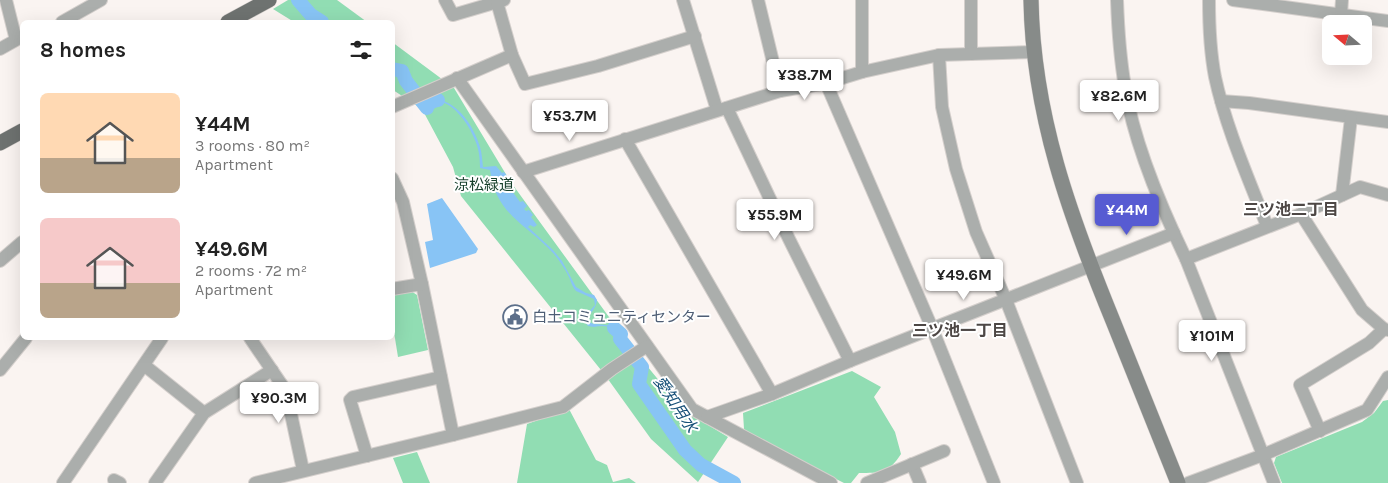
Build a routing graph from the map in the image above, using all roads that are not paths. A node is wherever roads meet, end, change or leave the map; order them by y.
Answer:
1 (6, 0) edge
2 (101, 0) edge
3 (445, 0) edge
4 (683, 0) edge
5 (758, 0) edge
6 (862, 0) edge
7 (971, 0) edge
8 (1031, 0) edge
9 (1117, 0) edge
10 (1209, 0) edge
11 (1233, 0) edge
12 (1342, 0) edge
13 (500, 1) edge
14 (261, 2) edge
15 (1341, 14) junction
16 (66, 20) edge
17 (231, 20) edge
18 (1388, 21) edge
19 (695, 36) junction
20 (0, 49) edge
21 (1034, 52) junction
22 (971, 54) junction
23 (512, 55) junction
24 (939, 55) junction
25 (862, 72) junction
26 (457, 78) junction
27 (826, 83) junction
28 (780, 91) junction
29 (1221, 101) junction
30 (395, 106) edge
31 (722, 109) junction
32 (1351, 118) junction
33 (1388, 122) edge
34 (20, 132) edge
35 (625, 139) junction
36 (0, 143) edge
37 (523, 172) junction
38 (395, 185) edge
39 (1342, 195) junction
40 (1388, 195) edge
41 (1301, 214) junction
42 (1268, 226) junction
43 (1174, 233) junction
44 (20, 244) edge
45 (1186, 259) junction
46 (0, 261) edge
47 (1090, 265) junction
48 (422, 284) junction
49 (395, 288) edge
50 (1006, 300) junction
51 (932, 328) junction
52 (1386, 329) edge
53 (24, 340) edge
54 (161, 340) edge
55 (251, 340) edge
56 (644, 347) junction
57 (850, 361) junction
58 (144, 365) junction
59 (1, 368) edge
60 (272, 370) junction
61 (441, 377) junction
62 (1386, 384) edge
63 (772, 394) junction
64 (204, 413) junction
65 (707, 418) junction
66 (1320, 431) junction
67 (453, 435) junction
68 (944, 451) dead end
69 (1263, 454) junction
70 (367, 456) junction
71 (912, 464) junction
72 (303, 470) junction
73 (63, 483) edge
74 (155, 483) edge
75 (255, 483) edge
76 (832, 483) edge
77 (867, 483) edge
78 (920, 483) edge
79 (994, 483) edge
80 (1077, 483) edge
81 (1178, 483) edge
82 (1188, 483) edge
83 (1274, 483) edge

1 - 20 street
2 - 16 street
3 - 13 street
4 - 19 street
5 - 28 street
6 - 25 street
7 - 22 street
8 - 21 street
9 - 43 street
10 - 29 street
11 - 15 street
12 - 15 street
13 - 23 street
14 - 17 main road
15 - 18 street
19 - 23 street
19 - 31 street
21 - 22 street
21 - 47 street
22 - 24 street
23 - 26 street
24 - 25 street
24 - 50 street
25 - 27 street
26 - 30 street
26 - 37 street
27 - 28 street
27 - 51 street
28 - 31 street
29 - 32 street
29 - 42 street
31 - 35 street
31 - 57 street
32 - 33 street
32 - 39 street
34 - 36 main road
35 - 37 street
35 - 63 street
37 - 56 street
38 - 48 street
39 - 40 street
39 - 41 street
41 - 42 street
41 - 52 street
42 - 45 street
43 - 45 street
43 - 47 street
44 - 46 street
45 - 69 street
47 - 50 street
47 - 81 street
48 - 49 street
48 - 61 street
50 - 51 street
50 - 80 street
51 - 57 street
51 - 79 street
52 - 66 street
53 - 59 street
54 - 58 street
55 - 60 street
56 - 65 street
56 - 67 street
57 - 63 street
58 - 64 street
58 - 73 street
60 - 64 street
60 - 72 street
61 - 67 street
61 - 70 street
62 - 66 street
63 - 65 street
64 - 74 street
65 - 76 street
66 - 69 street
67 - 70 street
68 - 71 street
69 - 82 street
69 - 83 street
70 - 72 street
71 - 77 street
71 - 78 street
72 - 75 street

